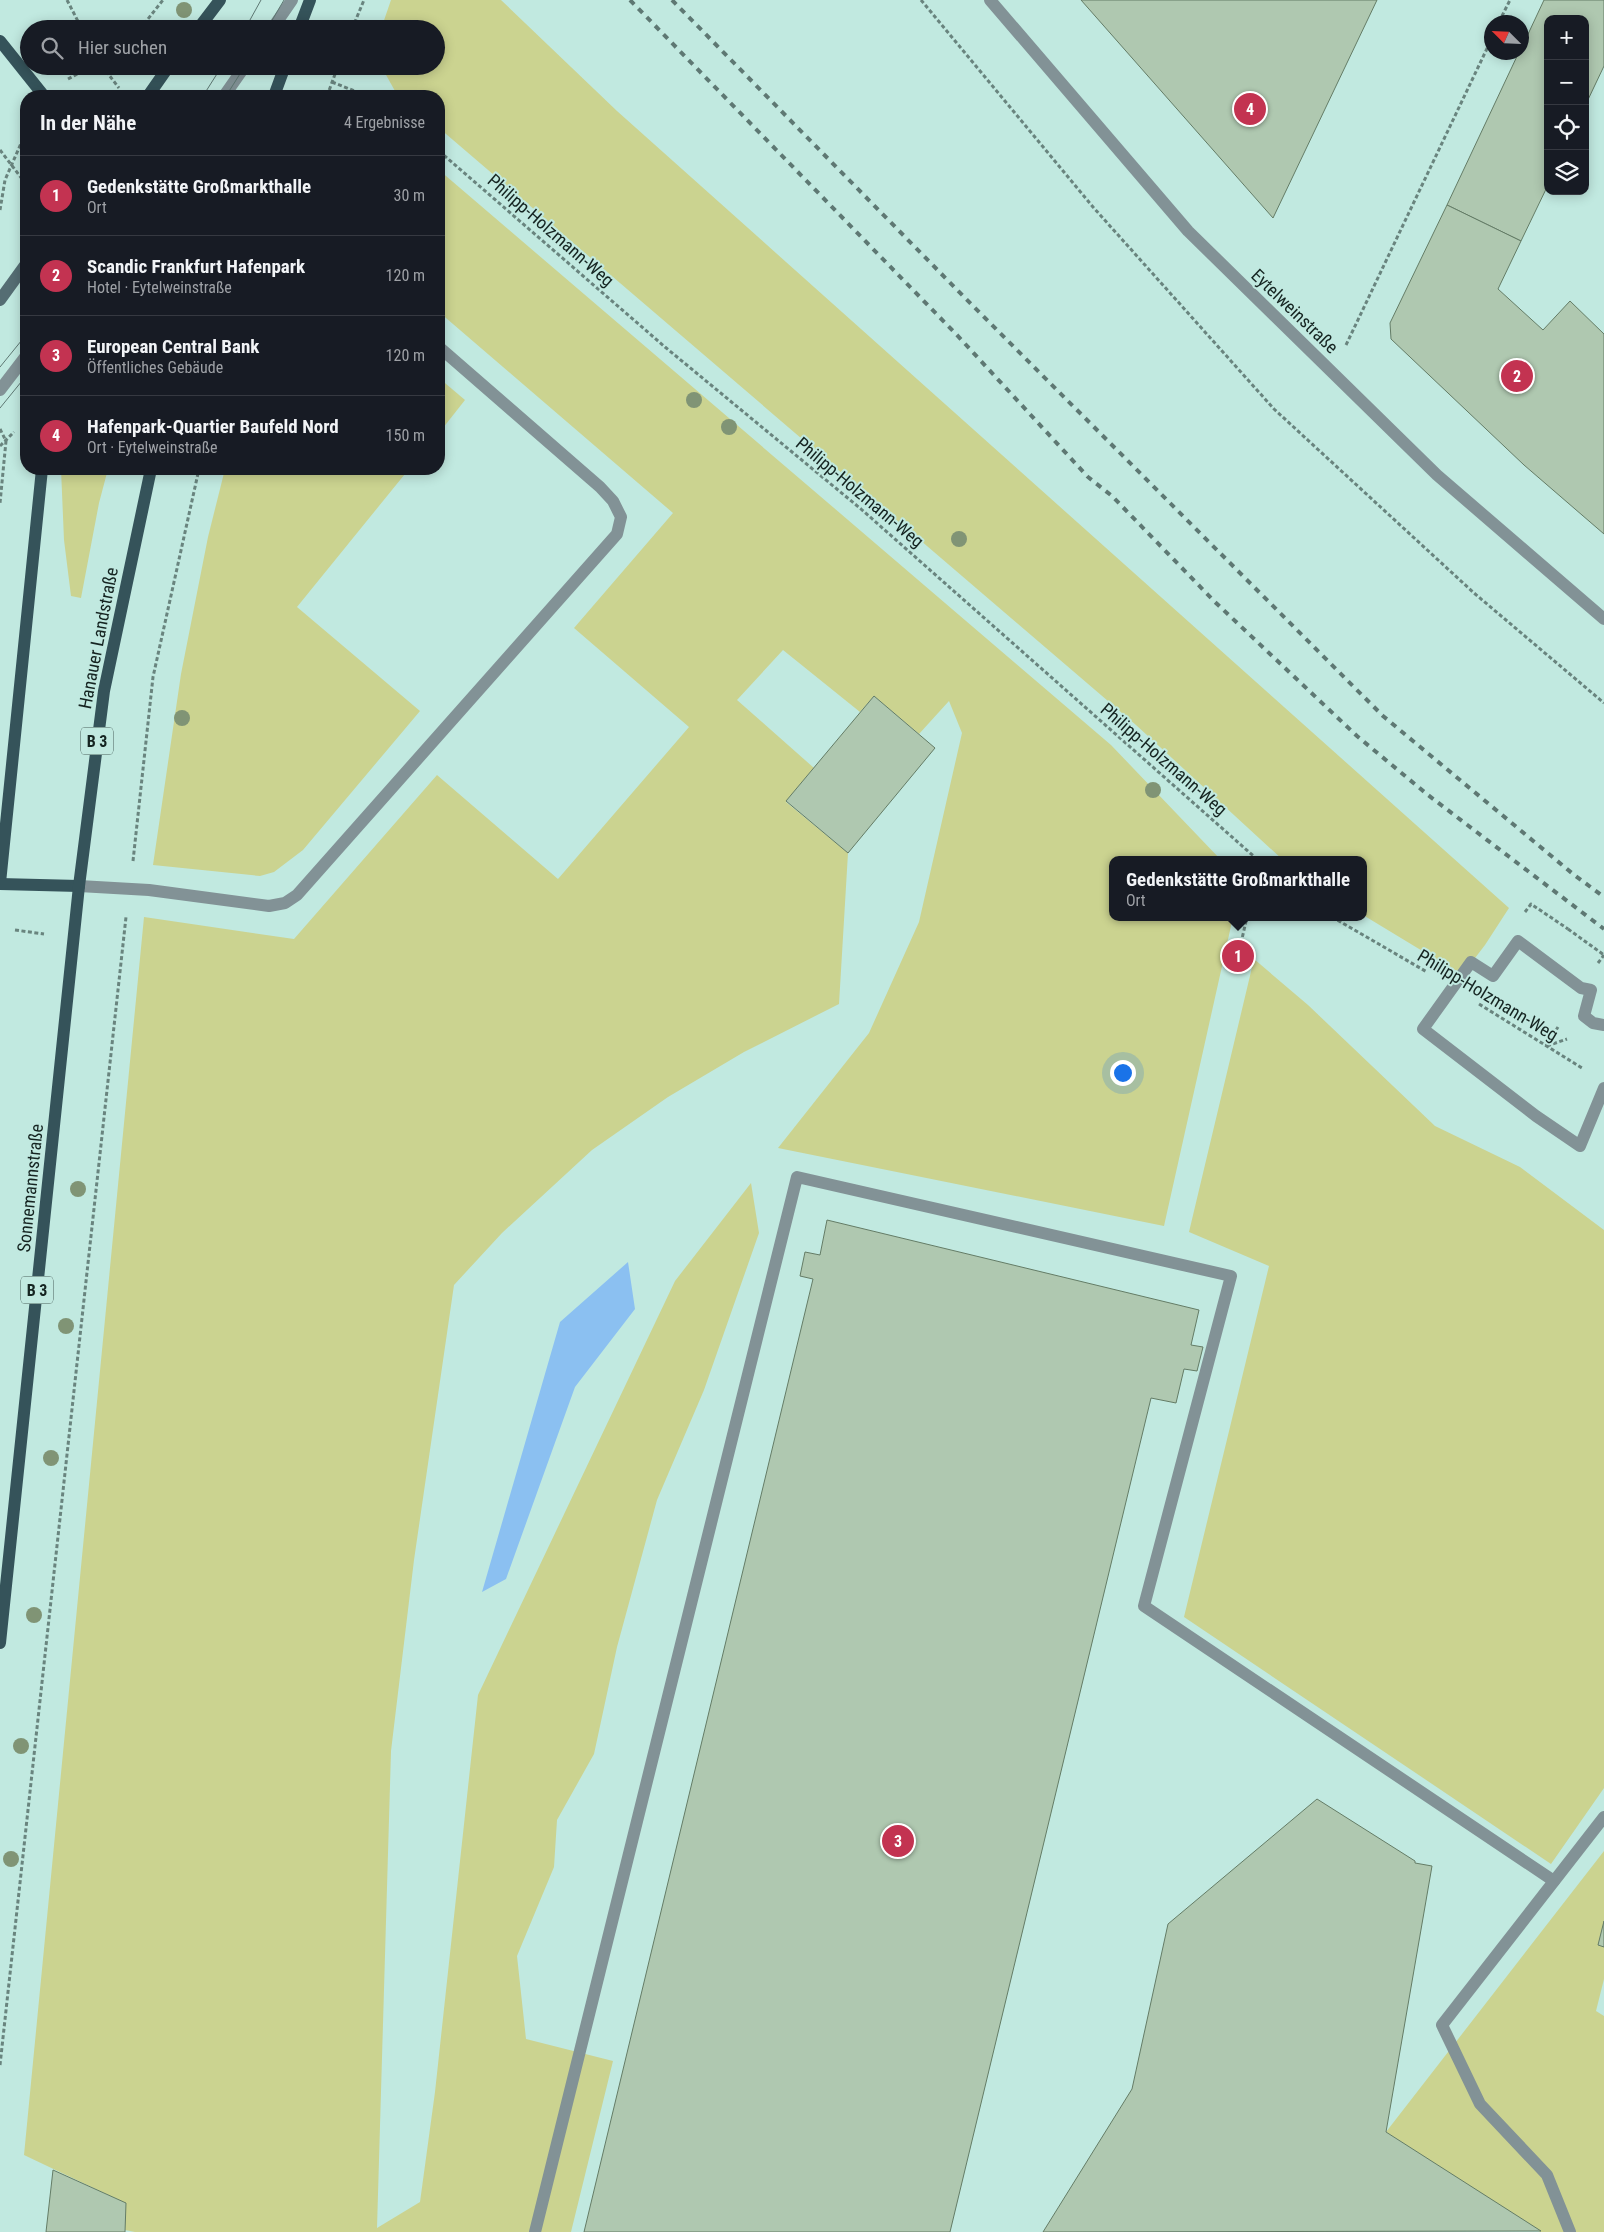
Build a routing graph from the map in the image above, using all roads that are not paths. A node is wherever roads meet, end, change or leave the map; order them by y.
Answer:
1 (220, 0) edge
2 (292, 0) edge
3 (310, 0) edge
4 (990, 0) edge
5 (205, 20) edge
6 (278, 20) edge
7 (302, 20) edge
8 (0, 41) edge
9 (20, 66) edge
10 (27, 75) edge
11 (163, 75) edge
12 (239, 75) edge
13 (282, 75) edge
14 (39, 90) edge
15 (152, 90) edge
16 (228, 90) edge
17 (276, 90) edge
18 (20, 272) edge
19 (0, 300) edge
20 (445, 352) edge
21 (20, 364) edge
22 (0, 390) edge
23 (41, 475) edge
24 (150, 475) edge
25 (1604, 619) edge
26 (0, 883) edge
27 (79, 886) junction
28 (1604, 1025) edge
29 (1604, 1088) edge
30 (0, 1643) edge
31 (1604, 1817) edge
32 (1554, 1881) junction
33 (535, 2232) edge
34 (1570, 2232) edge

1 - 5 main road
2 - 6 street
3 - 7 main road
4 - 25 street, Eytelweinstraße
8 - 9 main road
10 - 14 main road
11 - 15 main road
12 - 16 street
13 - 17 main road
18 - 19 main road
20 - 27 street
21 - 22 street
23 - 26 main road
24 - 27 main road, Hanauer Landstraße / B 3
26 - 27 main road
27 - 30 main road, Sonnemannstraße / B 3
28 - 29 street
31 - 32 street
32 - 33 street
32 - 34 street

